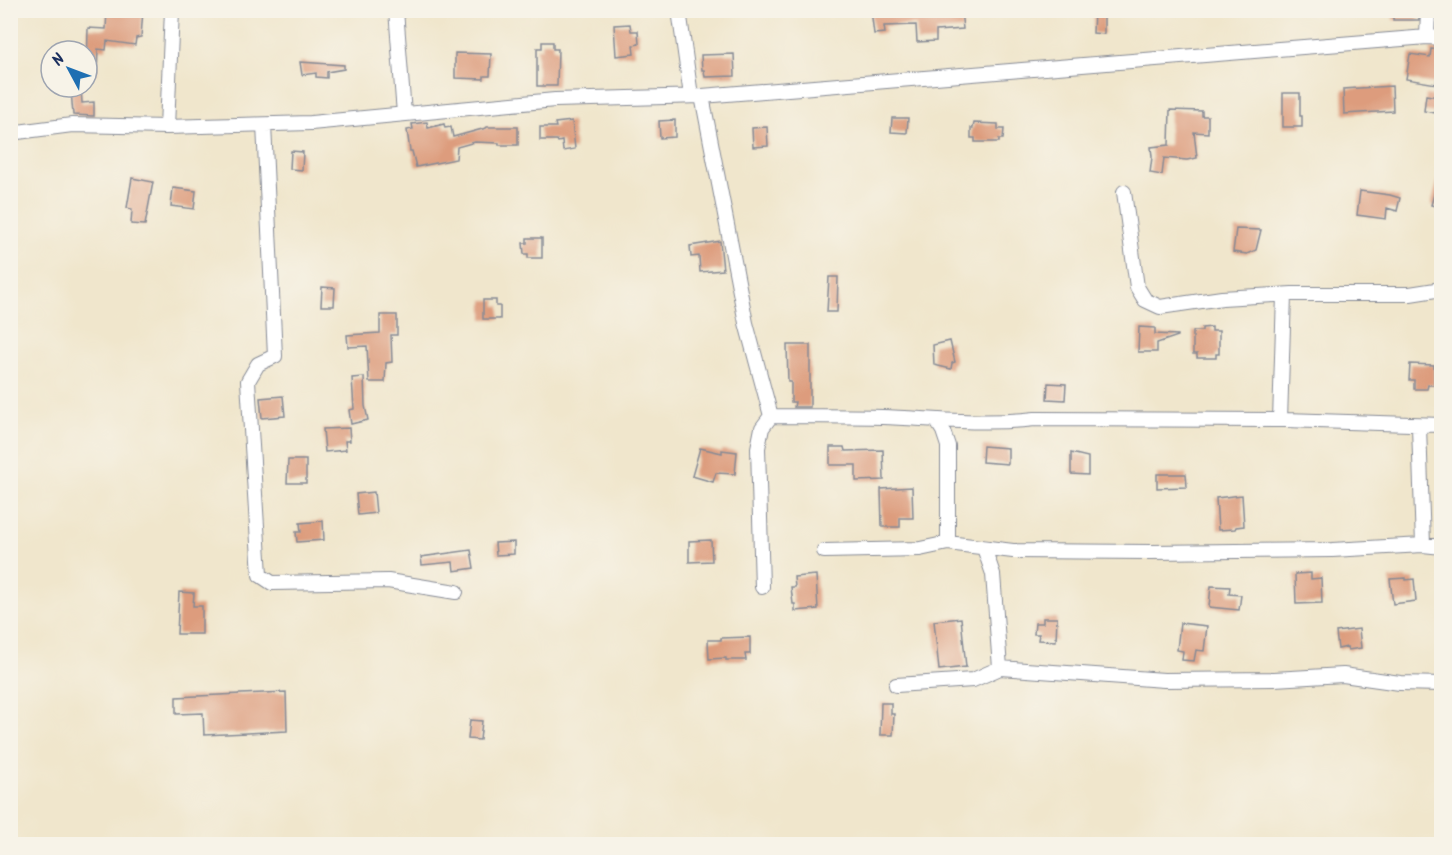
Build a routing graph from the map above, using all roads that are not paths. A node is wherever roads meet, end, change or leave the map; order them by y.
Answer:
1 (172, 10) edge
2 (396, 10) edge
3 (680, 10) edge
4 (1428, 10) edge
5 (1434, 37) edge
6 (697, 96) junction
7 (404, 114) junction
8 (264, 125) junction
9 (166, 127) junction
10 (10, 133) edge
11 (1124, 192) dead end
12 (1442, 289) edge
13 (1284, 295) junction
14 (771, 416) junction
15 (936, 420) junction
16 (1280, 420) junction
17 (1442, 425) edge
18 (1419, 426) junction
19 (948, 543) junction
20 (1423, 545) junction
21 (984, 548) junction
22 (1442, 548) edge
23 (824, 551) dead end
24 (762, 587) dead end
25 (456, 592) dead end
26 (1000, 668) junction
27 (1442, 684) edge
28 (896, 685) dead end

1 - 9 street
2 - 7 street
3 - 6 street
4 - 5 street
5 - 6 street
6 - 7 street
6 - 14 street
7 - 8 street
8 - 9 street
8 - 25 street
9 - 10 street
11 - 13 street
12 - 13 street
13 - 16 street
14 - 15 street
14 - 24 street
15 - 16 street
15 - 19 street
16 - 18 street
17 - 18 street
18 - 20 street
19 - 21 street
19 - 23 street
20 - 21 street
20 - 22 street
21 - 26 street
26 - 27 street
26 - 28 street

